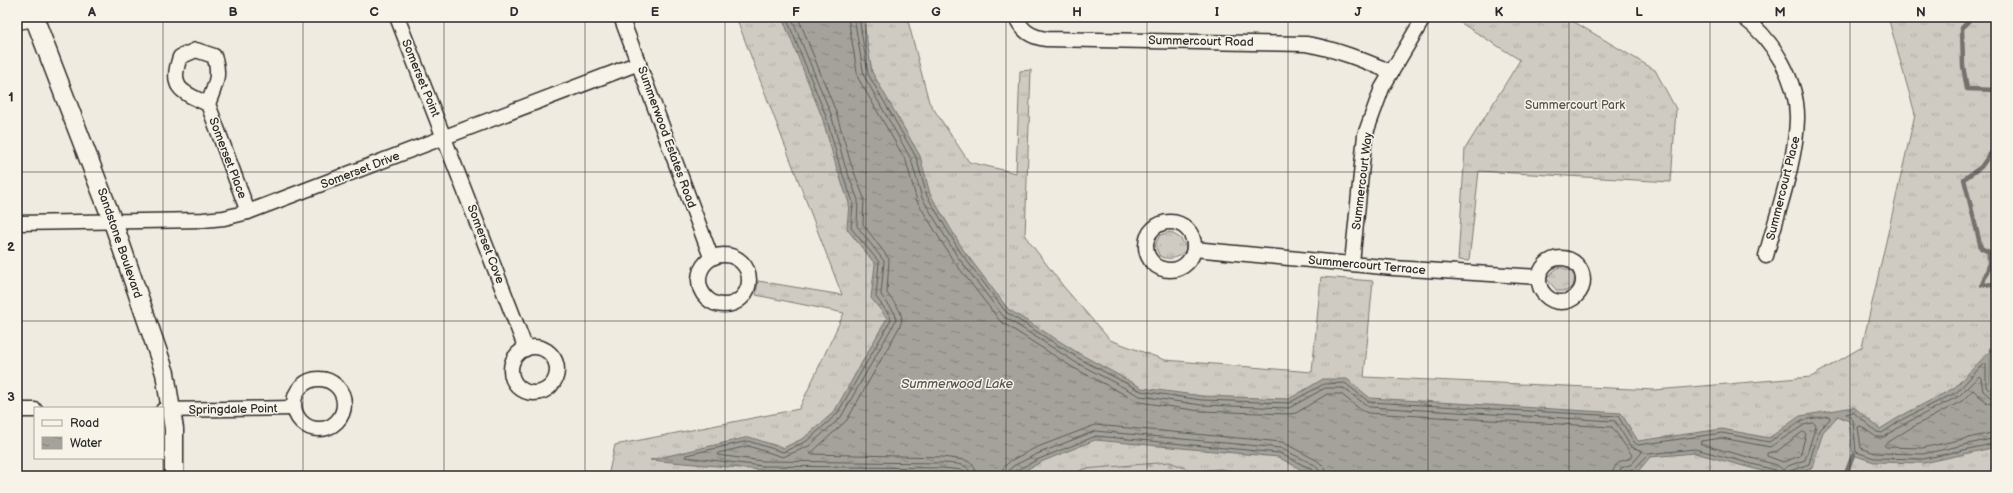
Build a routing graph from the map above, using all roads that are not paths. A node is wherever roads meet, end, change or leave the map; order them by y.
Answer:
1 (34, 17) edge
2 (397, 17) edge
3 (621, 17) edge
4 (1016, 17) edge
5 (1424, 17) edge
6 (1743, 17) edge
7 (17, 20) edge
8 (639, 63) junction
9 (1391, 72) junction
10 (208, 104) dead end
11 (445, 138) junction
12 (248, 212) junction
13 (113, 222) junction
14 (17, 223) edge
15 (1194, 249) dead end
16 (1766, 256) dead end
17 (711, 257) dead end
18 (1352, 263) junction
19 (1539, 277) dead end
20 (526, 349) dead end
21 (294, 408) dead end
22 (17, 410) edge
23 (34, 410) edge
24 (167, 410) edge
25 (174, 476) edge

1 - 7 street
1 - 13 street, Sandstone Boulevard
2 - 11 street, Somerset Point
3 - 8 street, Summerwood Estates Road
4 - 9 street, Summercourt Road
5 - 9 street, Summercourt Way
6 - 16 street, Summercourt Place
8 - 11 street, Somerset Drive
8 - 17 street, Summerwood Estates Road
9 - 18 street, Summercourt Way
10 - 12 street, Somerset Place
11 - 12 street, Somerset Drive
11 - 20 street, Somerset Cove
12 - 13 street, Somerset Drive
13 - 14 street, Somerset Drive
13 - 24 street, Sandstone Boulevard
15 - 18 street, Summercourt Terrace
18 - 19 street, Summercourt Terrace
21 - 24 street, Springdale Point
22 - 23 street
24 - 25 street, Sandstone Boulevard

